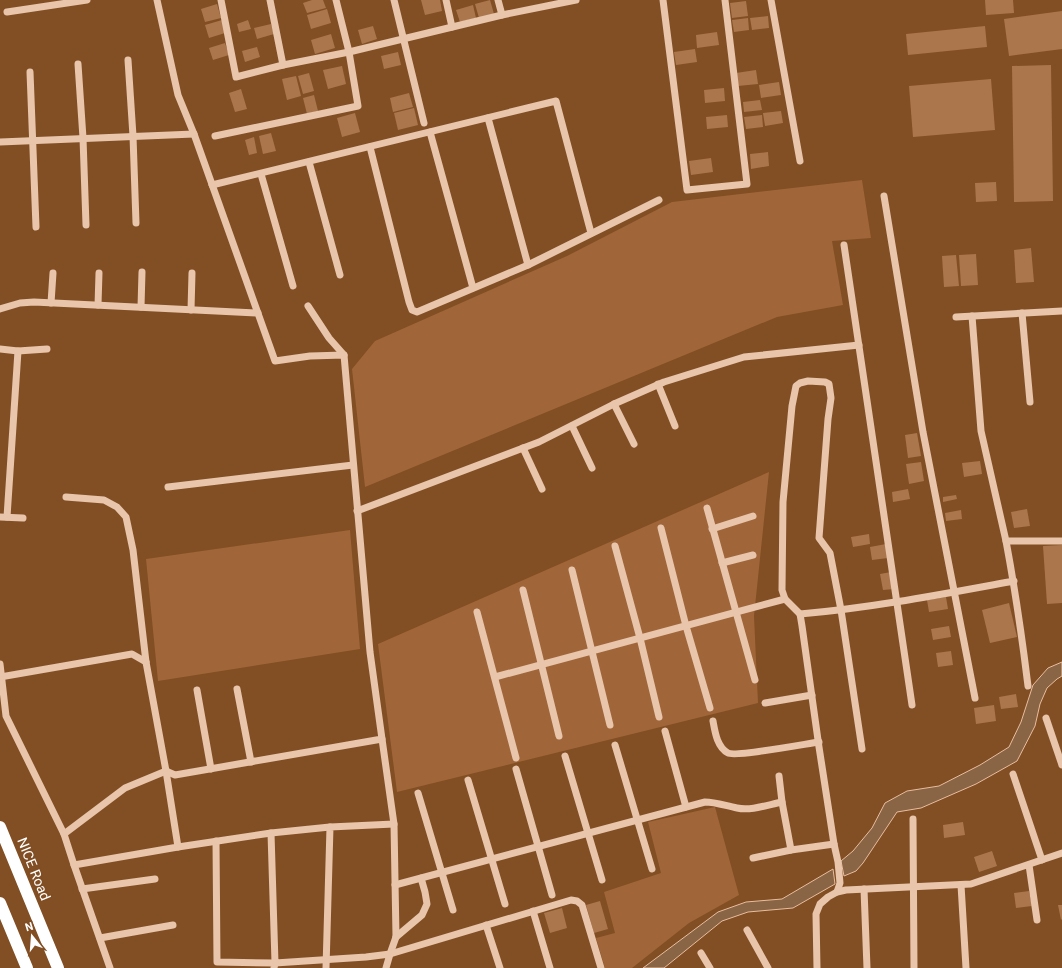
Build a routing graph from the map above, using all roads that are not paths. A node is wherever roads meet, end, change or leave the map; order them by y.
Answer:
1 (87, 0) edge
2 (157, 0) edge
3 (221, 0) edge
4 (270, 0) edge
5 (336, 0) edge
6 (394, 0) edge
7 (446, 0) edge
8 (498, 0) edge
9 (576, 0) edge
10 (663, 0) edge
11 (725, 0) edge
12 (771, 0) edge
13 (556, 2) edge
14 (7, 12) dead end
15 (502, 15) junction
16 (452, 27) junction
17 (403, 38) junction
18 (349, 52) junction
19 (128, 60) dead end
20 (78, 64) dead end
21 (283, 65) junction
22 (30, 72) dead end
23 (488, 118) junction
24 (424, 123) dead end
25 (430, 132) junction
26 (194, 134) junction
27 (133, 136) junction
28 (215, 136) dead end
29 (83, 138) junction
30 (32, 140) junction
31 (0, 142) edge
32 (370, 147) junction
33 (800, 161) dead end
34 (309, 162) junction
35 (261, 174) junction
36 (212, 185) junction
37 (884, 196) dead end
38 (659, 200) dead end
39 (136, 223) dead end
40 (86, 225) dead end
41 (36, 227) dead end
42 (591, 233) junction
43 (844, 245) dead end
44 (528, 265) junction
45 (142, 272) dead end
46 (53, 273) dead end
47 (99, 273) dead end
48 (192, 273) dead end
49 (340, 275) dead end
50 (293, 286) dead end
51 (474, 288) junction
52 (51, 303) junction
53 (98, 305) junction
54 (308, 306) dead end
55 (141, 307) junction
56 (0, 309) edge
57 (191, 310) junction
58 (1062, 310) edge
59 (258, 313) junction
60 (1022, 313) junction
61 (972, 316) junction
62 (956, 317) dead end
63 (859, 345) junction
64 (0, 349) edge
65 (47, 349) dead end
66 (18, 351) junction
67 (344, 355) junction
68 (658, 384) junction
69 (1030, 402) dead end
70 (614, 404) junction
71 (572, 426) junction
72 (675, 426) dead end
73 (634, 444) dead end
74 (523, 448) junction
75 (353, 465) junction
76 (592, 468) dead end
77 (168, 487) dead end
78 (542, 489) dead end
79 (66, 497) dead end
80 (707, 508) dead end
81 (357, 511) junction
82 (753, 516) dead end
83 (4, 517) edge
84 (23, 518) dead end
85 (661, 528) dead end
86 (712, 529) junction
87 (1062, 540) edge
88 (1006, 541) junction
89 (615, 546) dead end
90 (753, 555) dead end
91 (722, 563) junction
92 (572, 570) dead end
93 (1014, 581) junction
94 (523, 590) dead end
95 (955, 592) junction
96 (785, 599) junction
97 (897, 601) junction
98 (841, 610) junction
99 (477, 612) dead end
100 (736, 612) junction
101 (800, 614) junction
102 (686, 626) junction
103 (640, 638) junction
104 (592, 652) junction
105 (146, 662) junction
106 (0, 664) edge
107 (541, 664) junction
108 (1, 677) edge
109 (495, 677) junction
110 (754, 680) dead end
111 (1028, 686) dead end
112 (237, 689) dead end
113 (197, 690) dead end
114 (812, 696) junction
115 (975, 698) dead end
116 (765, 704) dead end
117 (912, 705) dead end
118 (710, 708) dead end
119 (660, 718) dead end
120 (1046, 718) dead end
121 (712, 721) dead end
122 (610, 725) dead end
123 (664, 731) dead end
124 (559, 736) dead end
125 (382, 739) junction
126 (819, 742) junction
127 (616, 745) dead end
128 (862, 749) dead end
129 (564, 756) dead end
130 (516, 758) dead end
131 (251, 762) junction
132 (1062, 765) edge
133 (211, 769) junction
134 (516, 769) dead end
135 (166, 771) junction
136 (1013, 774) dead end
137 (779, 776) dead end
138 (468, 780) dead end
139 (418, 793) dead end
140 (782, 802) junction
141 (686, 807) junction
142 (914, 819) dead end
143 (638, 820) junction
144 (394, 824) junction
145 (0, 826) edge
146 (330, 827) junction
147 (271, 833) junction
148 (64, 834) junction
149 (588, 834) junction
150 (216, 841) junction
151 (834, 844) junction
152 (538, 847) junction
153 (178, 848) junction
154 (792, 850) junction
155 (1062, 853) edge
156 (753, 858) dead end
157 (491, 859) junction
158 (1042, 860) junction
159 (74, 865) junction
160 (1029, 865) junction
161 (652, 869) dead end
162 (442, 872) junction
163 (421, 878) junction
164 (155, 879) dead end
165 (602, 880) dead end
166 (395, 885) junction
167 (961, 885) junction
168 (913, 887) junction
169 (82, 889) junction
170 (864, 889) junction
171 (838, 892) junction
172 (552, 895) dead end
173 (0, 904) edge
174 (505, 904) dead end
175 (453, 910) dead end
176 (533, 911) junction
177 (1037, 920) dead end
178 (486, 925) junction
179 (173, 926) dead end
180 (747, 930) dead end
181 (396, 937) junction
182 (100, 938) junction
183 (701, 953) dead end
184 (390, 954) junction
185 (326, 960) junction
186 (217, 965) edge
187 (274, 966) edge
188 (27, 968) edge
189 (58, 968) edge
190 (110, 968) edge
191 (326, 968) edge
192 (386, 968) edge
193 (500, 968) edge
194 (550, 968) edge
195 (601, 968) edge
196 (710, 968) edge
197 (768, 968) edge
198 (817, 968) edge
199 (867, 968) edge
200 (914, 968) edge
201 (966, 968) edge

1 - 14 street
2 - 26 street
3 - 21 street
4 - 21 street
5 - 18 street
6 - 17 street
7 - 16 street
8 - 15 street
9 - 13 street
10 - 11 street
12 - 33 street
13 - 15 street
15 - 16 street
16 - 17 street
17 - 18 street
17 - 24 street
18 - 21 street
18 - 28 street
19 - 27 street
20 - 29 street
22 - 30 street
23 - 25 street
23 - 42 street
23 - 44 street
25 - 32 street
25 - 51 street
26 - 27 street
26 - 36 street
27 - 29 street
27 - 39 street
29 - 30 street
29 - 40 street
30 - 31 street
30 - 41 street
32 - 34 street
32 - 51 street
34 - 35 street
34 - 49 street
35 - 36 street
35 - 50 street
36 - 59 street
37 - 95 street
38 - 42 street
42 - 44 street
43 - 63 street
44 - 51 street
45 - 55 street
46 - 52 street
47 - 53 street
48 - 57 street
52 - 53 street
52 - 56 street
53 - 55 street
54 - 67 street
55 - 57 street
57 - 59 street
58 - 60 street
59 - 67 street
60 - 61 street
60 - 69 street
61 - 62 street
61 - 88 street
63 - 68 street
63 - 97 street
64 - 66 street
65 - 66 street
66 - 83 street
67 - 75 street
68 - 70 street
68 - 72 street
70 - 71 street
70 - 73 street
71 - 74 street
71 - 76 street
74 - 78 street
74 - 81 street
75 - 77 street
75 - 81 street
79 - 105 street
80 - 86 street
81 - 125 street
82 - 86 street
83 - 84 street
85 - 102 street
86 - 91 street
87 - 88 street
88 - 93 street
89 - 103 street
90 - 91 street
91 - 100 street
92 - 104 street
93 - 95 street
93 - 111 street
94 - 107 street
95 - 97 street
95 - 115 street
96 - 98 street
96 - 100 street
96 - 101 street
97 - 98 street
97 - 117 street
98 - 101 street
98 - 128 street
99 - 109 street
100 - 102 street
100 - 110 street
101 - 114 street
102 - 103 street
102 - 118 street
103 - 104 street
103 - 119 street
104 - 107 street
104 - 122 street
105 - 108 street
105 - 135 street
106 - 108 street
107 - 109 street
107 - 124 street
108 - 148 street
109 - 130 street
112 - 131 street
113 - 133 street
114 - 116 street
114 - 126 street
120 - 132 street
121 - 126 street
123 - 141 street
125 - 131 street
125 - 144 street
126 - 151 street
127 - 143 street
129 - 149 street
131 - 133 street
133 - 135 street
134 - 152 street
135 - 148 street
135 - 153 street
136 - 158 street
137 - 140 street
138 - 157 street
139 - 162 street
140 - 141 street
140 - 154 street
141 - 143 street
142 - 168 street
143 - 149 street
143 - 161 street
144 - 146 street
144 - 166 street
145 - 189 highway, NICE Road
146 - 147 street
146 - 185 street
147 - 150 street
147 - 187 street
148 - 159 street
149 - 152 street
149 - 165 street
150 - 153 street
150 - 186 street
151 - 154 street
151 - 171 street
152 - 157 street
152 - 172 street
153 - 159 street
154 - 156 street
155 - 158 street
157 - 162 street
157 - 174 street
158 - 160 street
159 - 169 street
160 - 167 street
160 - 177 street
162 - 163 street
162 - 175 street
163 - 166 street
163 - 181 street
164 - 169 street
166 - 181 street
167 - 168 street
167 - 201 street
168 - 170 street
168 - 200 street
169 - 182 street
170 - 171 street
170 - 199 street
171 - 198 street
173 - 188 highway
176 - 178 street
176 - 194 street
176 - 195 street
178 - 184 street
178 - 193 street
179 - 182 street
180 - 197 street
181 - 184 street
182 - 190 street
183 - 196 street
184 - 185 street
184 - 192 street
185 - 187 street
185 - 191 street
186 - 187 street

